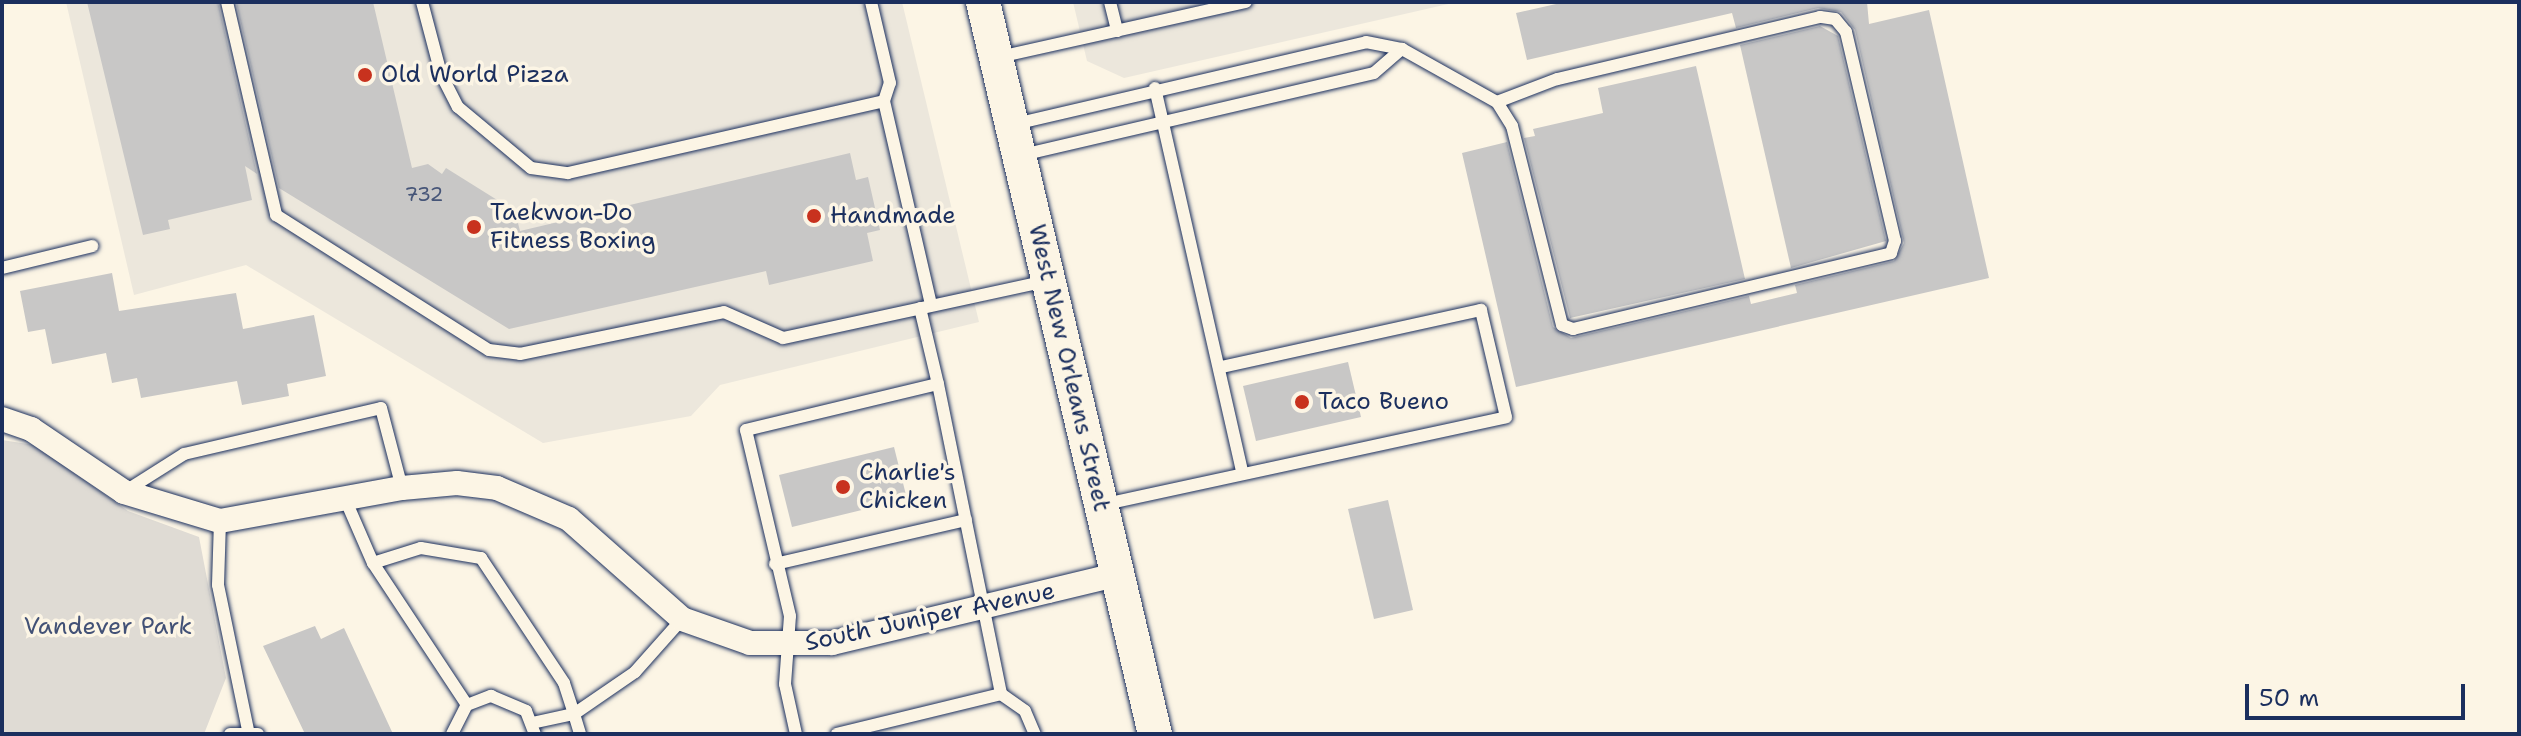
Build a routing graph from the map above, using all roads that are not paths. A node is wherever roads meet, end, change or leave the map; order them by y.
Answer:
1 (227, 2) edge
2 (422, 2) edge
3 (871, 2) edge
4 (983, 2) edge
5 (1110, 2) edge
6 (1246, 2) edge
7 (1117, 31) junction
8 (1402, 49) junction
9 (996, 57) junction
10 (1155, 88) junction
11 (884, 101) junction
12 (1497, 102) junction
13 (1163, 122) junction
14 (1015, 140) junction
15 (92, 246) dead end
16 (2, 268) edge
17 (1049, 280) junction
18 (926, 306) junction
19 (1221, 367) junction
20 (938, 384) junction
21 (2, 419) edge
22 (1242, 471) junction
23 (402, 488) junction
24 (124, 492) junction
25 (346, 501) junction
26 (1102, 505) junction
27 (966, 520) junction
28 (220, 521) junction
29 (373, 563) junction
30 (775, 564) junction
31 (1119, 574) junction
32 (984, 608) junction
33 (682, 619) junction
34 (790, 647) junction
35 (1001, 694) junction
36 (467, 705) junction
37 (574, 714) junction
38 (534, 728) edge
39 (253, 732) edge
40 (230, 734) edge
41 (452, 734) edge
42 (580, 734) edge
43 (796, 734) edge
44 (837, 734) edge
45 (1035, 734) edge
46 (1155, 734) edge

1 - 18 lane
2 - 11 lane
3 - 11 lane
4 - 9 main road, West New Orleans Street
5 - 7 lane
6 - 7 lane
7 - 9 lane
8 - 10 lane
8 - 12 lane
8 - 13 lane
9 - 14 main road, West New Orleans Street
10 - 13 lane
10 - 14 lane
11 - 18 lane
12 - 12 lane
13 - 14 lane
13 - 19 lane
14 - 17 main road, West New Orleans Street
15 - 16 lane
17 - 18 lane
17 - 26 main road, West New Orleans Street
18 - 20 lane
19 - 22 lane
19 - 22 lane
20 - 27 lane
20 - 30 lane
21 - 24 street, South Juniper Avenue
22 - 26 lane
23 - 24 lane
23 - 25 street, South Juniper Avenue
23 - 33 street, South Juniper Avenue
24 - 28 street, South Juniper Avenue
25 - 28 street, South Juniper Avenue
25 - 29 lane
26 - 31 main road, West New Orleans Street
27 - 30 lane
27 - 32 lane
28 - 39 lane
29 - 36 lane
29 - 37 lane
30 - 34 lane
31 - 32 street, South Juniper Avenue
31 - 46 main road, West New Orleans Street
32 - 34 street, South Juniper Avenue
32 - 35 lane
33 - 34 street, South Juniper Avenue
33 - 37 lane
34 - 43 lane
35 - 44 lane
35 - 45 lane
36 - 38 lane
36 - 41 lane
37 - 38 lane
37 - 42 lane
39 - 40 lane

